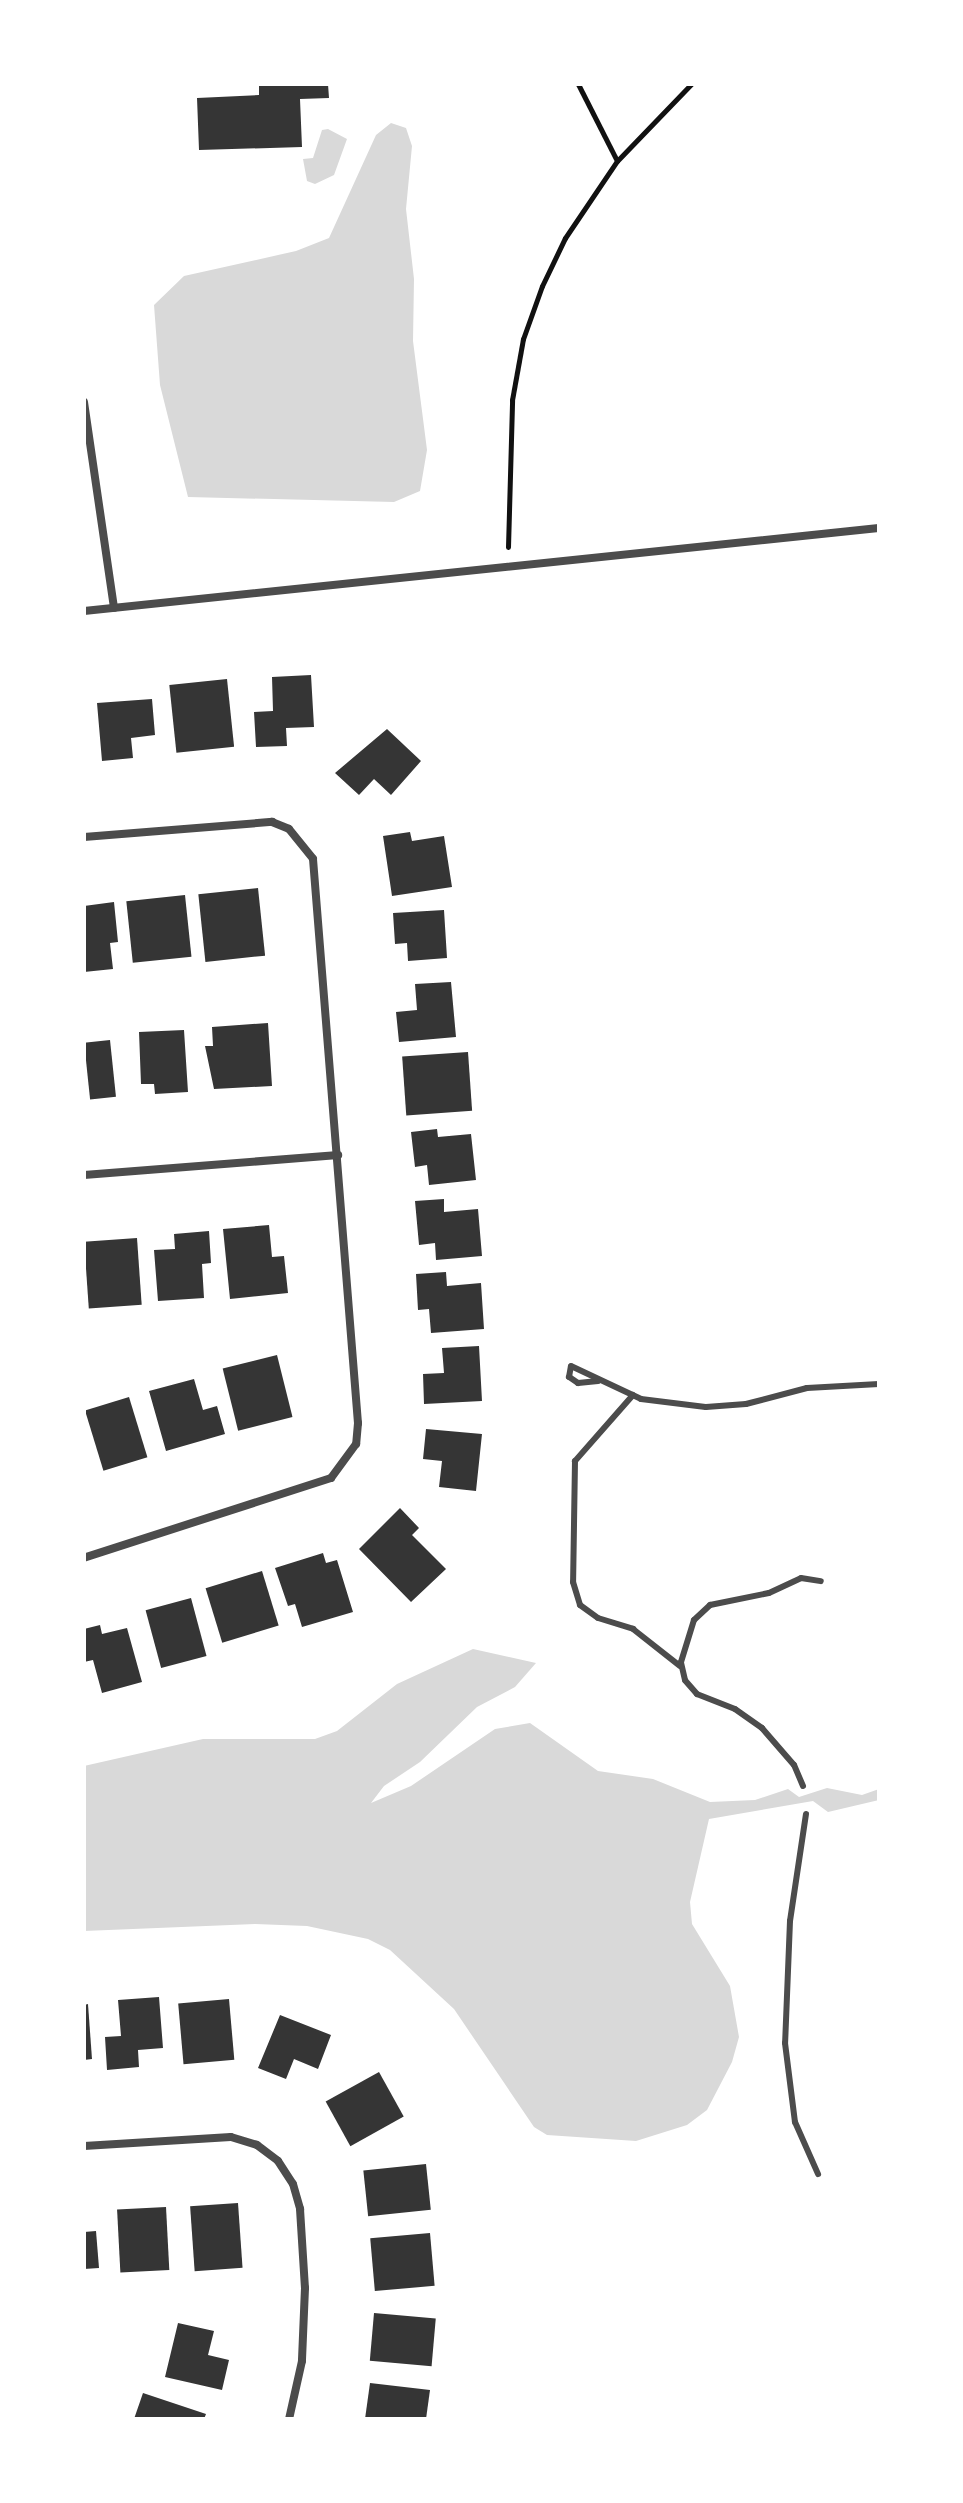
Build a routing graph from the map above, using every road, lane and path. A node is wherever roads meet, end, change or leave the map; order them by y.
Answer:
1 (578, 84) edge
2 (691, 84) edge
3 (617, 161) junction
4 (84, 402) edge
5 (879, 528) edge
6 (508, 547) dead end
7 (114, 608) junction
8 (84, 611) edge
9 (84, 837) edge
10 (338, 1155) junction
11 (84, 1175) edge
12 (598, 1381) dead end
13 (879, 1384) edge
14 (633, 1395) junction
15 (84, 1558) edge
16 (821, 1581) dead end
17 (681, 1666) junction
18 (803, 1786) dead end
19 (806, 1814) dead end
20 (84, 2146) edge
21 (818, 2174) dead end
22 (289, 2419) edge

1 - 3 path
2 - 3 path
3 - 6 path
4 - 7 street
5 - 7 street
7 - 8 street
9 - 10 street
10 - 11 street
10 - 15 street
12 - 14 lane
13 - 14 lane
14 - 17 lane
16 - 17 lane
17 - 18 lane
19 - 21 lane
20 - 22 street

